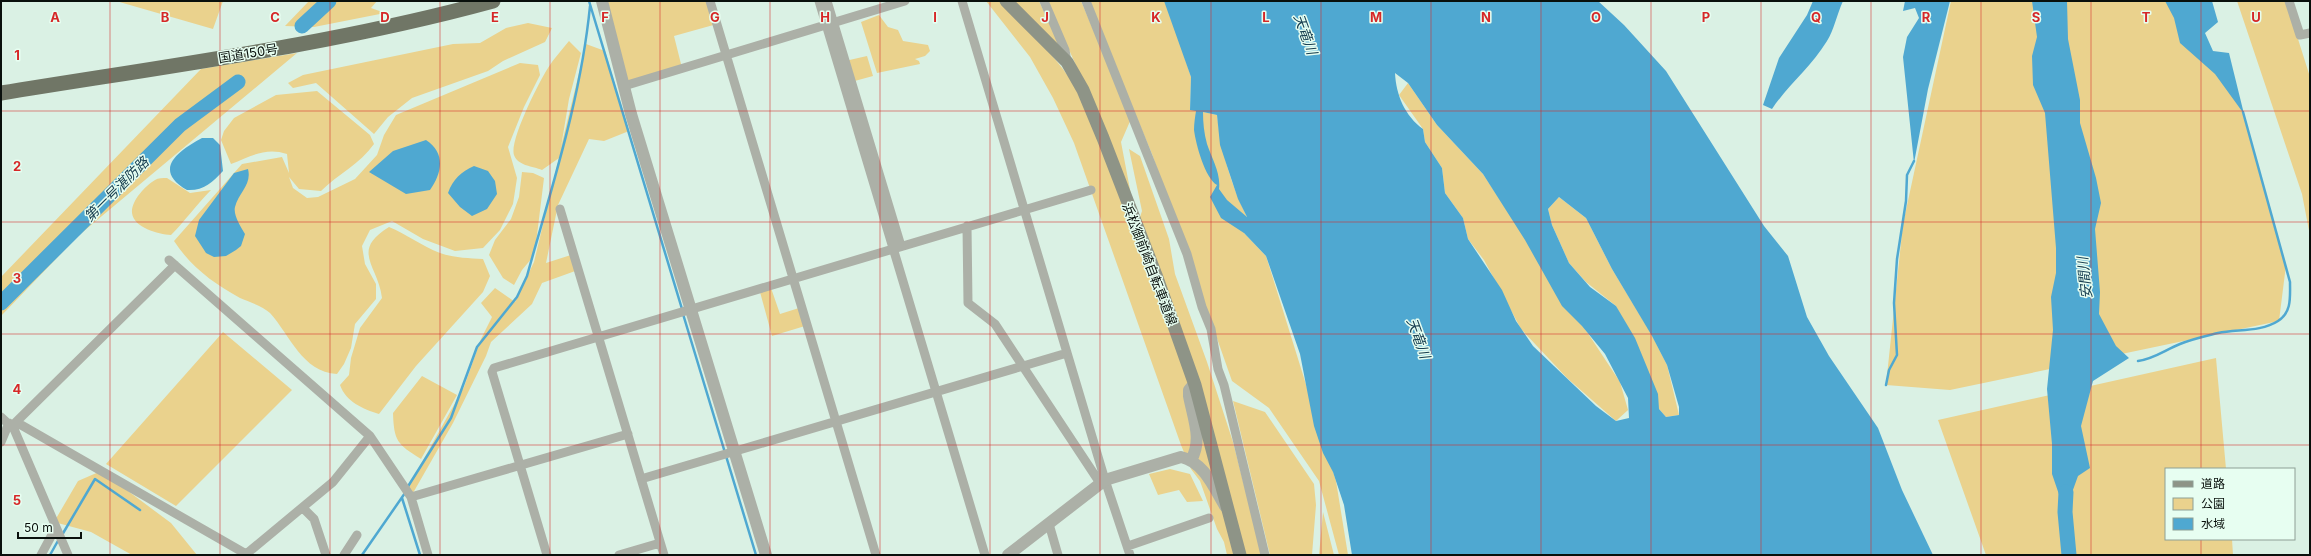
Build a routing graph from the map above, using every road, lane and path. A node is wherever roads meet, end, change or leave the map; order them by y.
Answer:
1 (493, 1) edge
2 (602, 1) edge
3 (710, 1) edge
4 (819, 1) edge
5 (827, 1) edge
6 (905, 1) edge
7 (962, 1) edge
8 (1006, 1) edge
9 (1044, 1) edge
10 (1086, 1) edge
11 (2289, 1) edge
12 (830, 24) junction
13 (2310, 33) edge
14 (726, 55) junction
15 (1067, 62) junction
16 (624, 86) junction
17 (1, 93) edge
18 (1091, 190) dead end
19 (560, 209) dead end
20 (1024, 209) junction
21 (967, 226) junction
22 (897, 248) junction
23 (794, 279) junction
24 (692, 310) junction
25 (598, 337) junction
26 (1067, 353) junction
27 (1023, 366) junction
28 (1194, 384) junction
29 (936, 392) junction
30 (1, 417) edge
31 (836, 421) junction
32 (12, 424) junction
33 (628, 434) junction
34 (370, 436) junction
35 (1, 442) edge
36 (734, 451) junction
37 (1191, 460) junction
38 (520, 466) junction
39 (641, 479) junction
40 (1102, 481) junction
41 (410, 497) junction
42 (303, 508) junction
43 (1229, 512) junction
44 (1209, 518) dead end
45 (1049, 524) junction
46 (56, 527) junction
47 (357, 535) dead end
48 (660, 543) junction
49 (1129, 550) edge
50 (245, 554) edge
51 (41, 555) edge
52 (68, 555) edge
53 (326, 555) edge
54 (344, 555) edge
55 (428, 555) edge
56 (547, 555) edge
57 (619, 555) edge
58 (664, 555) edge
59 (766, 555) edge
60 (876, 555) edge
61 (985, 555) edge
62 (1008, 555) edge
63 (1058, 555) edge
64 (1240, 555) edge
65 (1265, 555) edge

1 - 17 highway, 国道150号
2 - 16 street
3 - 14 street
4 - 12 street
5 - 12 street
6 - 12 street
7 - 20 street
8 - 15 main road, 浜松御前崎自転車道線
9 - 15 street
10 - 65 street
11 - 13 street
12 - 14 street
12 - 22 street
14 - 16 street
14 - 23 street
15 - 28 main road, 浜松御前崎自転車道線
16 - 24 street
18 - 20 street
19 - 25 street
20 - 21 street
20 - 26 street
21 - 22 street
21 - 27 street
22 - 23 street
22 - 29 street
23 - 24 street
23 - 31 street
24 - 25 street
24 - 36 street
25 - 33 street
25 - 38 street
26 - 27 street
26 - 40 street
27 - 29 street
27 - 40 street
28 - 37 street
28 - 43 main road, 浜松御前崎自転車道線
29 - 31 street
29 - 61 street
30 - 32 street
31 - 36 street
31 - 60 street
32 - 34 street
32 - 35 street
32 - 46 street
32 - 50 street
33 - 38 street
33 - 39 street
34 - 41 street
34 - 42 street
36 - 39 street
36 - 59 street
37 - 40 street
37 - 43 street
38 - 41 street
38 - 56 street
39 - 48 street
40 - 45 street
40 - 49 street
41 - 55 street
42 - 50 street
42 - 53 street
43 - 64 main road, 浜松御前崎自転車道線
44 - 49 street
45 - 62 street
45 - 63 street
46 - 51 street
46 - 52 street
47 - 54 street
48 - 57 street
48 - 58 street

